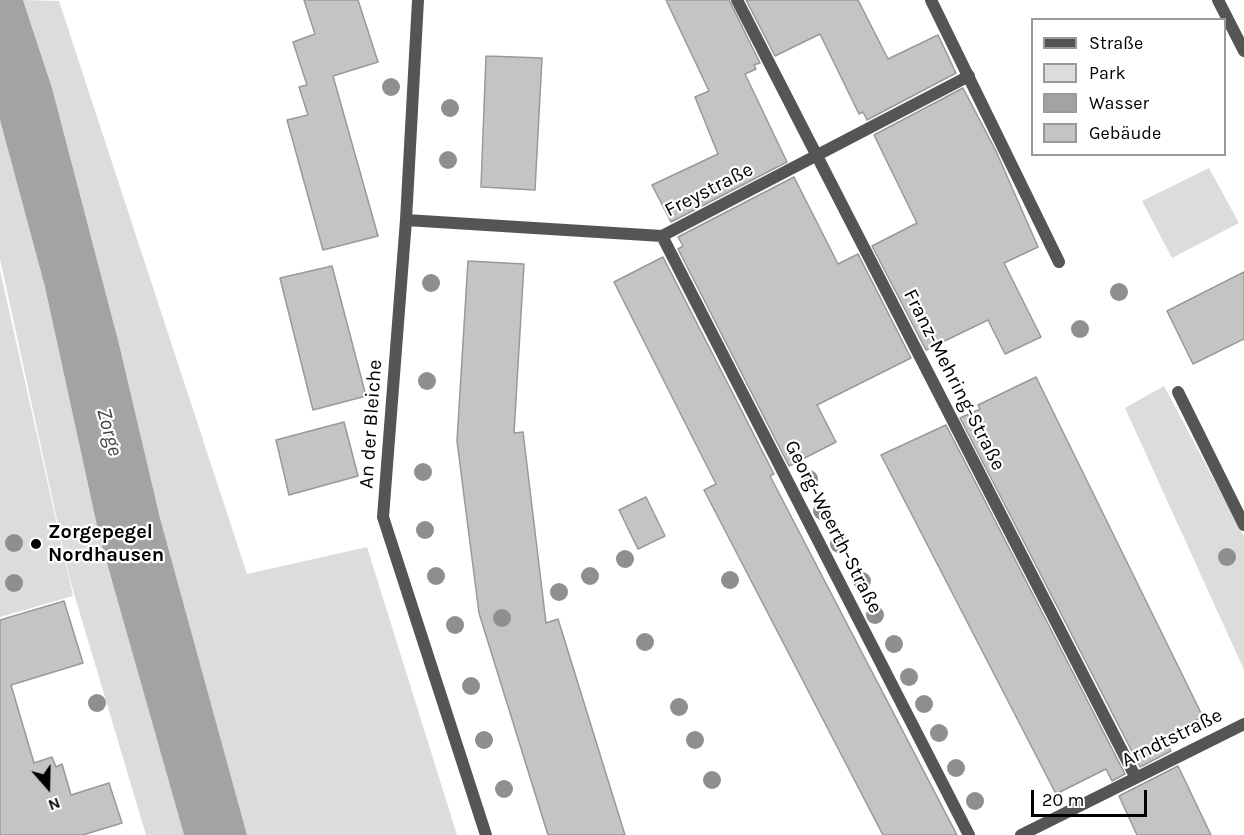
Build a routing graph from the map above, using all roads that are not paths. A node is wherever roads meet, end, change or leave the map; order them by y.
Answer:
1 (418, 0) edge
2 (737, 0) edge
3 (931, 0) edge
4 (1218, 0) edge
5 (1244, 51) edge
6 (969, 76) junction
7 (817, 156) junction
8 (406, 220) junction
9 (662, 236) junction
10 (1059, 262) dead end
11 (1178, 392) dead end
12 (1244, 525) edge
13 (1244, 724) edge
14 (1136, 778) junction
15 (486, 835) edge
16 (969, 835) edge
17 (1021, 835) edge

1 - 8 street, An der Bleiche
2 - 7 street, Franz-Mehring-Straße
3 - 6 street
4 - 5 street
6 - 7 street, Freystraße
6 - 10 street
7 - 9 street, Freystraße
7 - 14 street, Franz-Mehring-Straße
8 - 9 street, Freystraße
8 - 15 street, An der Bleiche
9 - 16 street, Georg-Weerth-Straße
11 - 12 street
13 - 14 street, Arndtstraße
14 - 17 street, Arndtstraße

